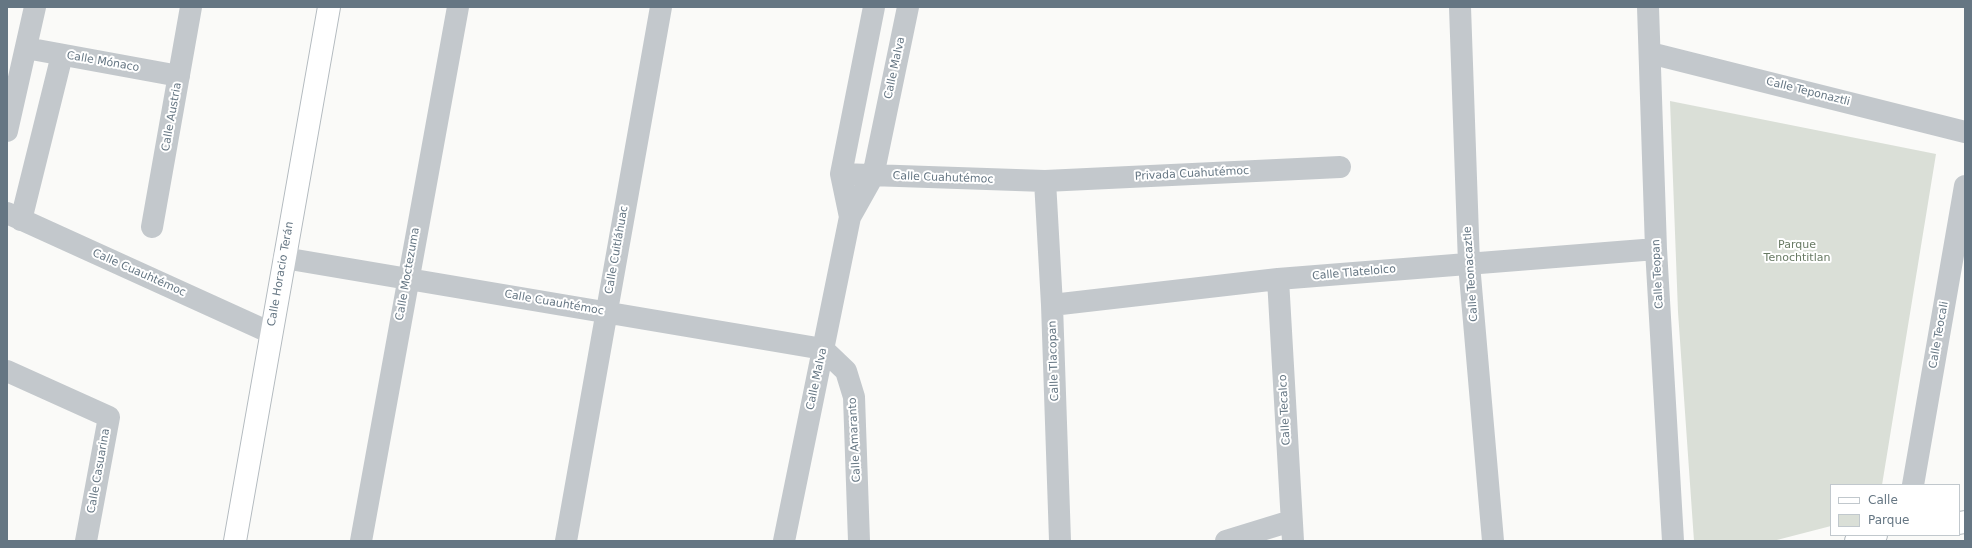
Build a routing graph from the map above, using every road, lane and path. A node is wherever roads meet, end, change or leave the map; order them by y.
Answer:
1 (34, 7) edge
2 (191, 7) edge
3 (329, 7) edge
4 (458, 7) edge
5 (661, 7) edge
6 (874, 7) edge
7 (908, 7) edge
8 (1460, 7) edge
9 (1648, 7) edge
10 (26, 48) junction
11 (1650, 53) junction
12 (62, 55) junction
13 (179, 76) junction
14 (7, 131) edge
15 (1965, 132) edge
16 (1340, 167) dead end
17 (841, 174) junction
18 (873, 176) junction
19 (1045, 181) junction
20 (1965, 186) edge
21 (14, 216) edge
22 (850, 217) junction
23 (152, 227) dead end
24 (1656, 248) junction
25 (284, 258) junction
26 (1469, 264) junction
27 (407, 277) junction
28 (1278, 279) junction
29 (1052, 305) junction
30 (605, 312) junction
31 (271, 333) junction
32 (823, 349) junction
33 (7, 371) edge
34 (1913, 484) edge
35 (1292, 531) edge
36 (1873, 536) edge
37 (86, 541) edge
38 (235, 541) edge
39 (361, 541) edge
40 (566, 541) edge
41 (784, 541) edge
42 (860, 541) edge
43 (1060, 541) edge
44 (1226, 541) edge
45 (1492, 541) edge
46 (1673, 541) edge
47 (1856, 541) edge

1 - 10 street
2 - 13 street, Calle Austria
3 - 25 street, Calle Horacio Terán
4 - 27 street, Calle Moctezuma
5 - 30 street, Calle Cuitláhuac
6 - 17 street, Calle Malva
7 - 18 street, Calle Malva
8 - 26 street, Calle Teonacaztle
9 - 11 street, Calle Teopan
10 - 12 street, Calle Mónaco
10 - 14 street
11 - 15 street, Calle Teponaztli
11 - 24 street, Calle Teopan
12 - 13 street, Calle Mónaco
12 - 21 street
13 - 23 street, Calle Austria
16 - 19 street, Privada Cuahutémoc
17 - 18 street, Calle Cuahutémoc
17 - 22 street, Calle Malva
18 - 19 street, Calle Cuahutémoc
18 - 22 street, Calle Malva
19 - 29 street, Calle Tlacopan
20 - 34 street, Calle Teocali
21 - 31 street, Calle Cuauhtémoc
22 - 32 street, Calle Malva
24 - 26 street, Calle Tlatelolco
24 - 46 street, Calle Teopan
25 - 27 street, Calle Cuauhtémoc
25 - 31 street, Calle Horacio Terán
26 - 28 street, Calle Tlatelolco
26 - 45 street, Calle Teonacaztle
27 - 30 street, Calle Cuauhtémoc
27 - 39 street, Calle Moctezuma
28 - 29 street, Calle Tlatelolco
28 - 35 street, Calle Tecalco
29 - 43 street, Calle Tlacopan
30 - 32 street, Calle Cuauhtémoc
30 - 40 street, Calle Cuitláhuac
31 - 38 street, Calle Horacio Terán
32 - 41 street, Calle Malva
32 - 42 street, Calle Amaranto
33 - 37 street, Calle Casuarina
35 - 44 street
36 - 47 street

